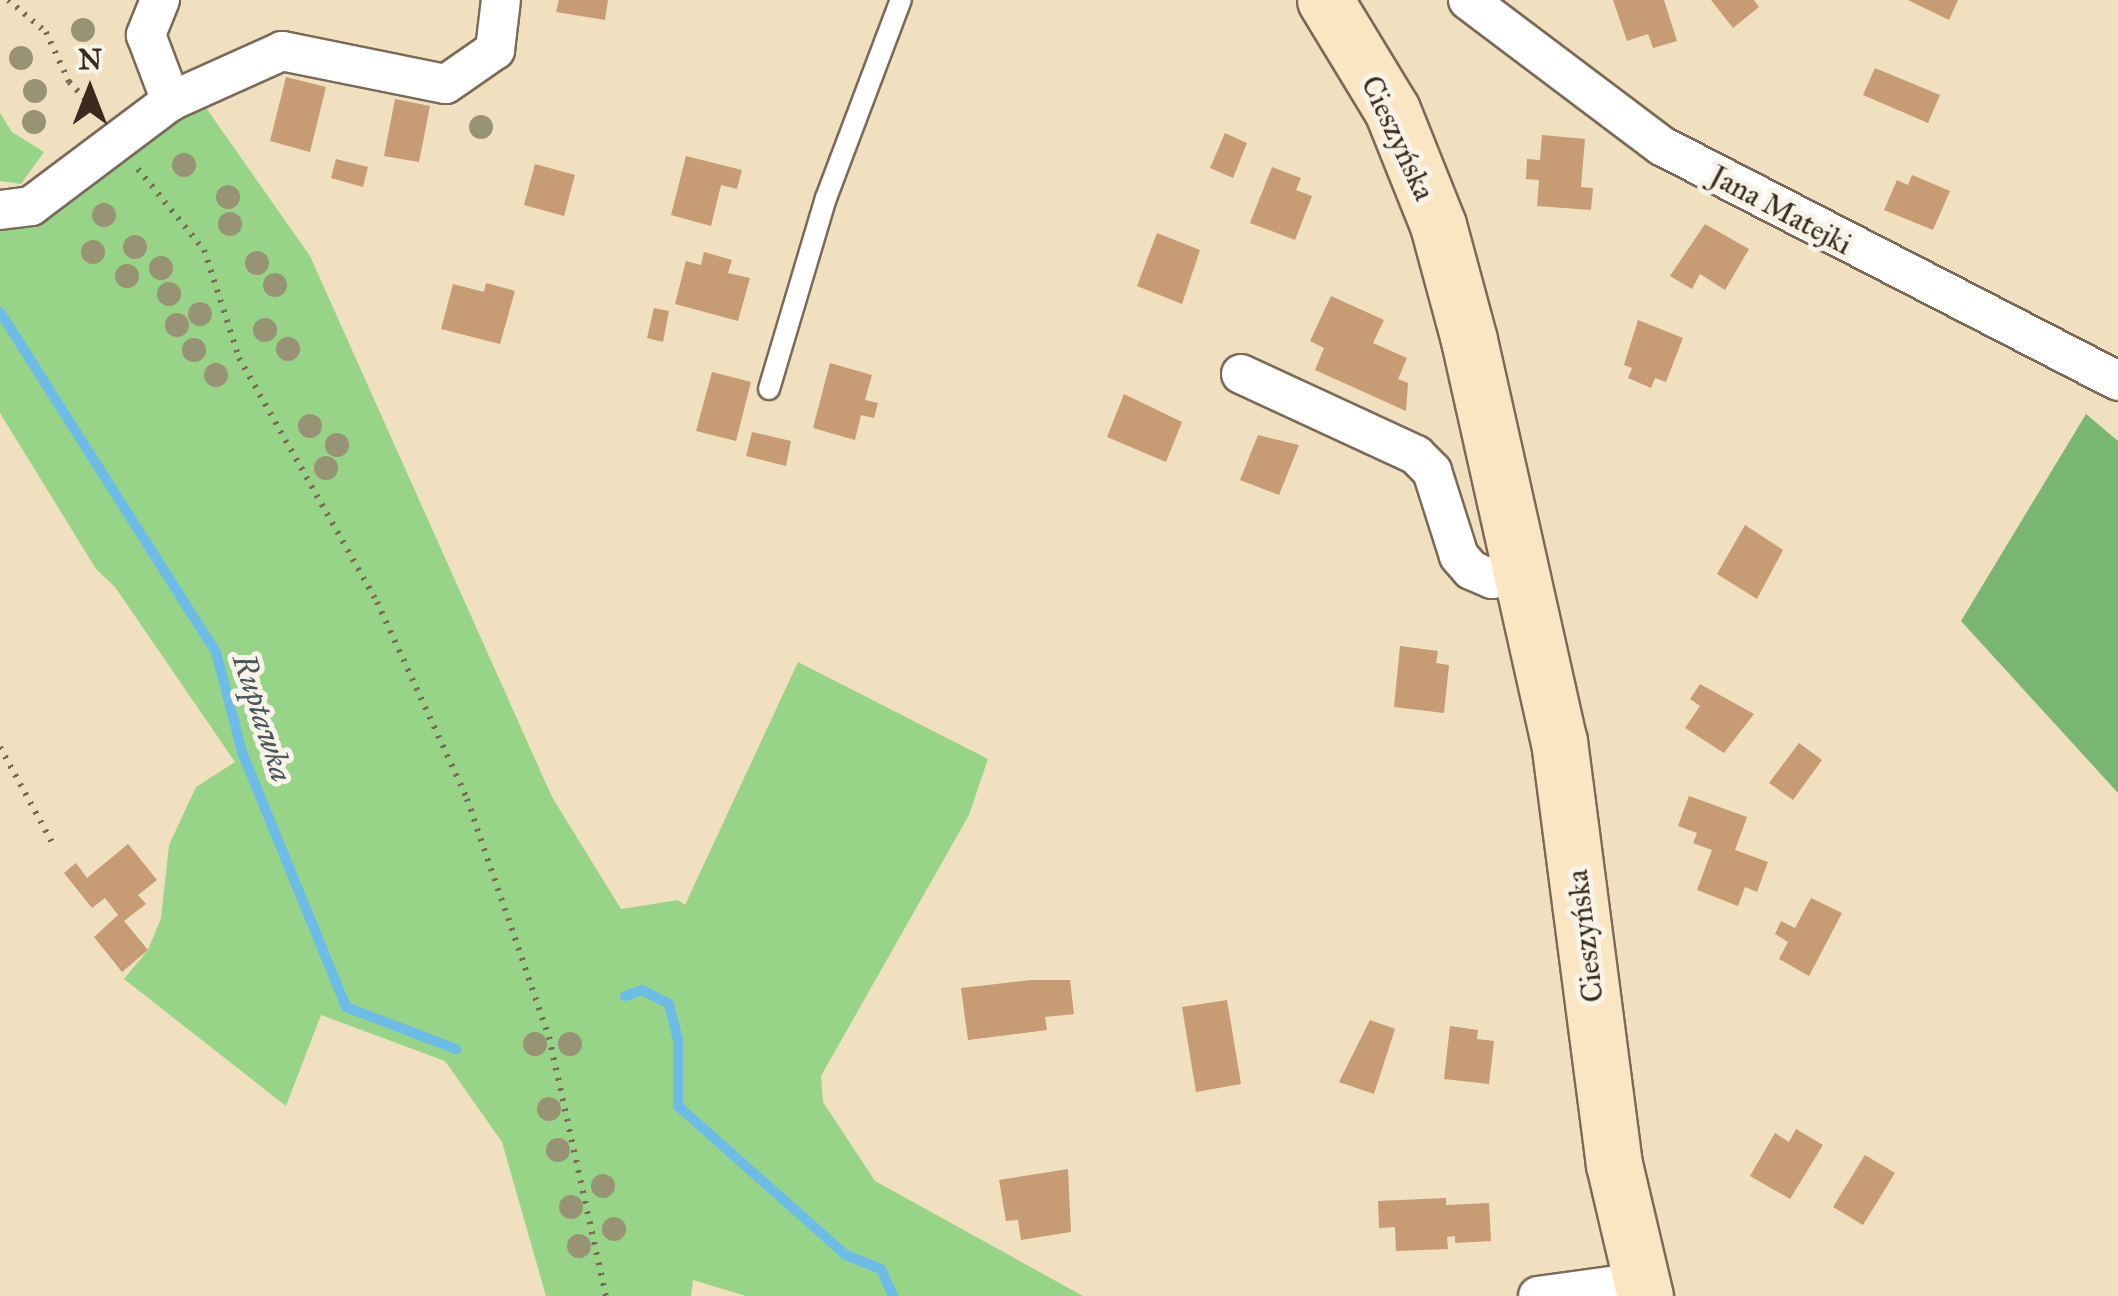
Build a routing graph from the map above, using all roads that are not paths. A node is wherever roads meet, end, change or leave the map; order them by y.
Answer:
1 (160, 0) edge
2 (501, 0) edge
3 (901, 0) edge
4 (1325, 0) edge
5 (1468, 0) edge
6 (171, 102) junction
7 (0, 210) edge
8 (1241, 374) dead end
9 (2118, 381) edge
10 (770, 389) dead end
11 (1524, 575) junction
12 (1642, 1289) edge
13 (1538, 1296) edge

1 - 6 street
2 - 6 street
3 - 10 lane
4 - 11 main road, Cieszyńska
5 - 9 street, Jana Matejki
6 - 7 street
8 - 11 street
11 - 12 main road, Cieszyńska
12 - 13 street

